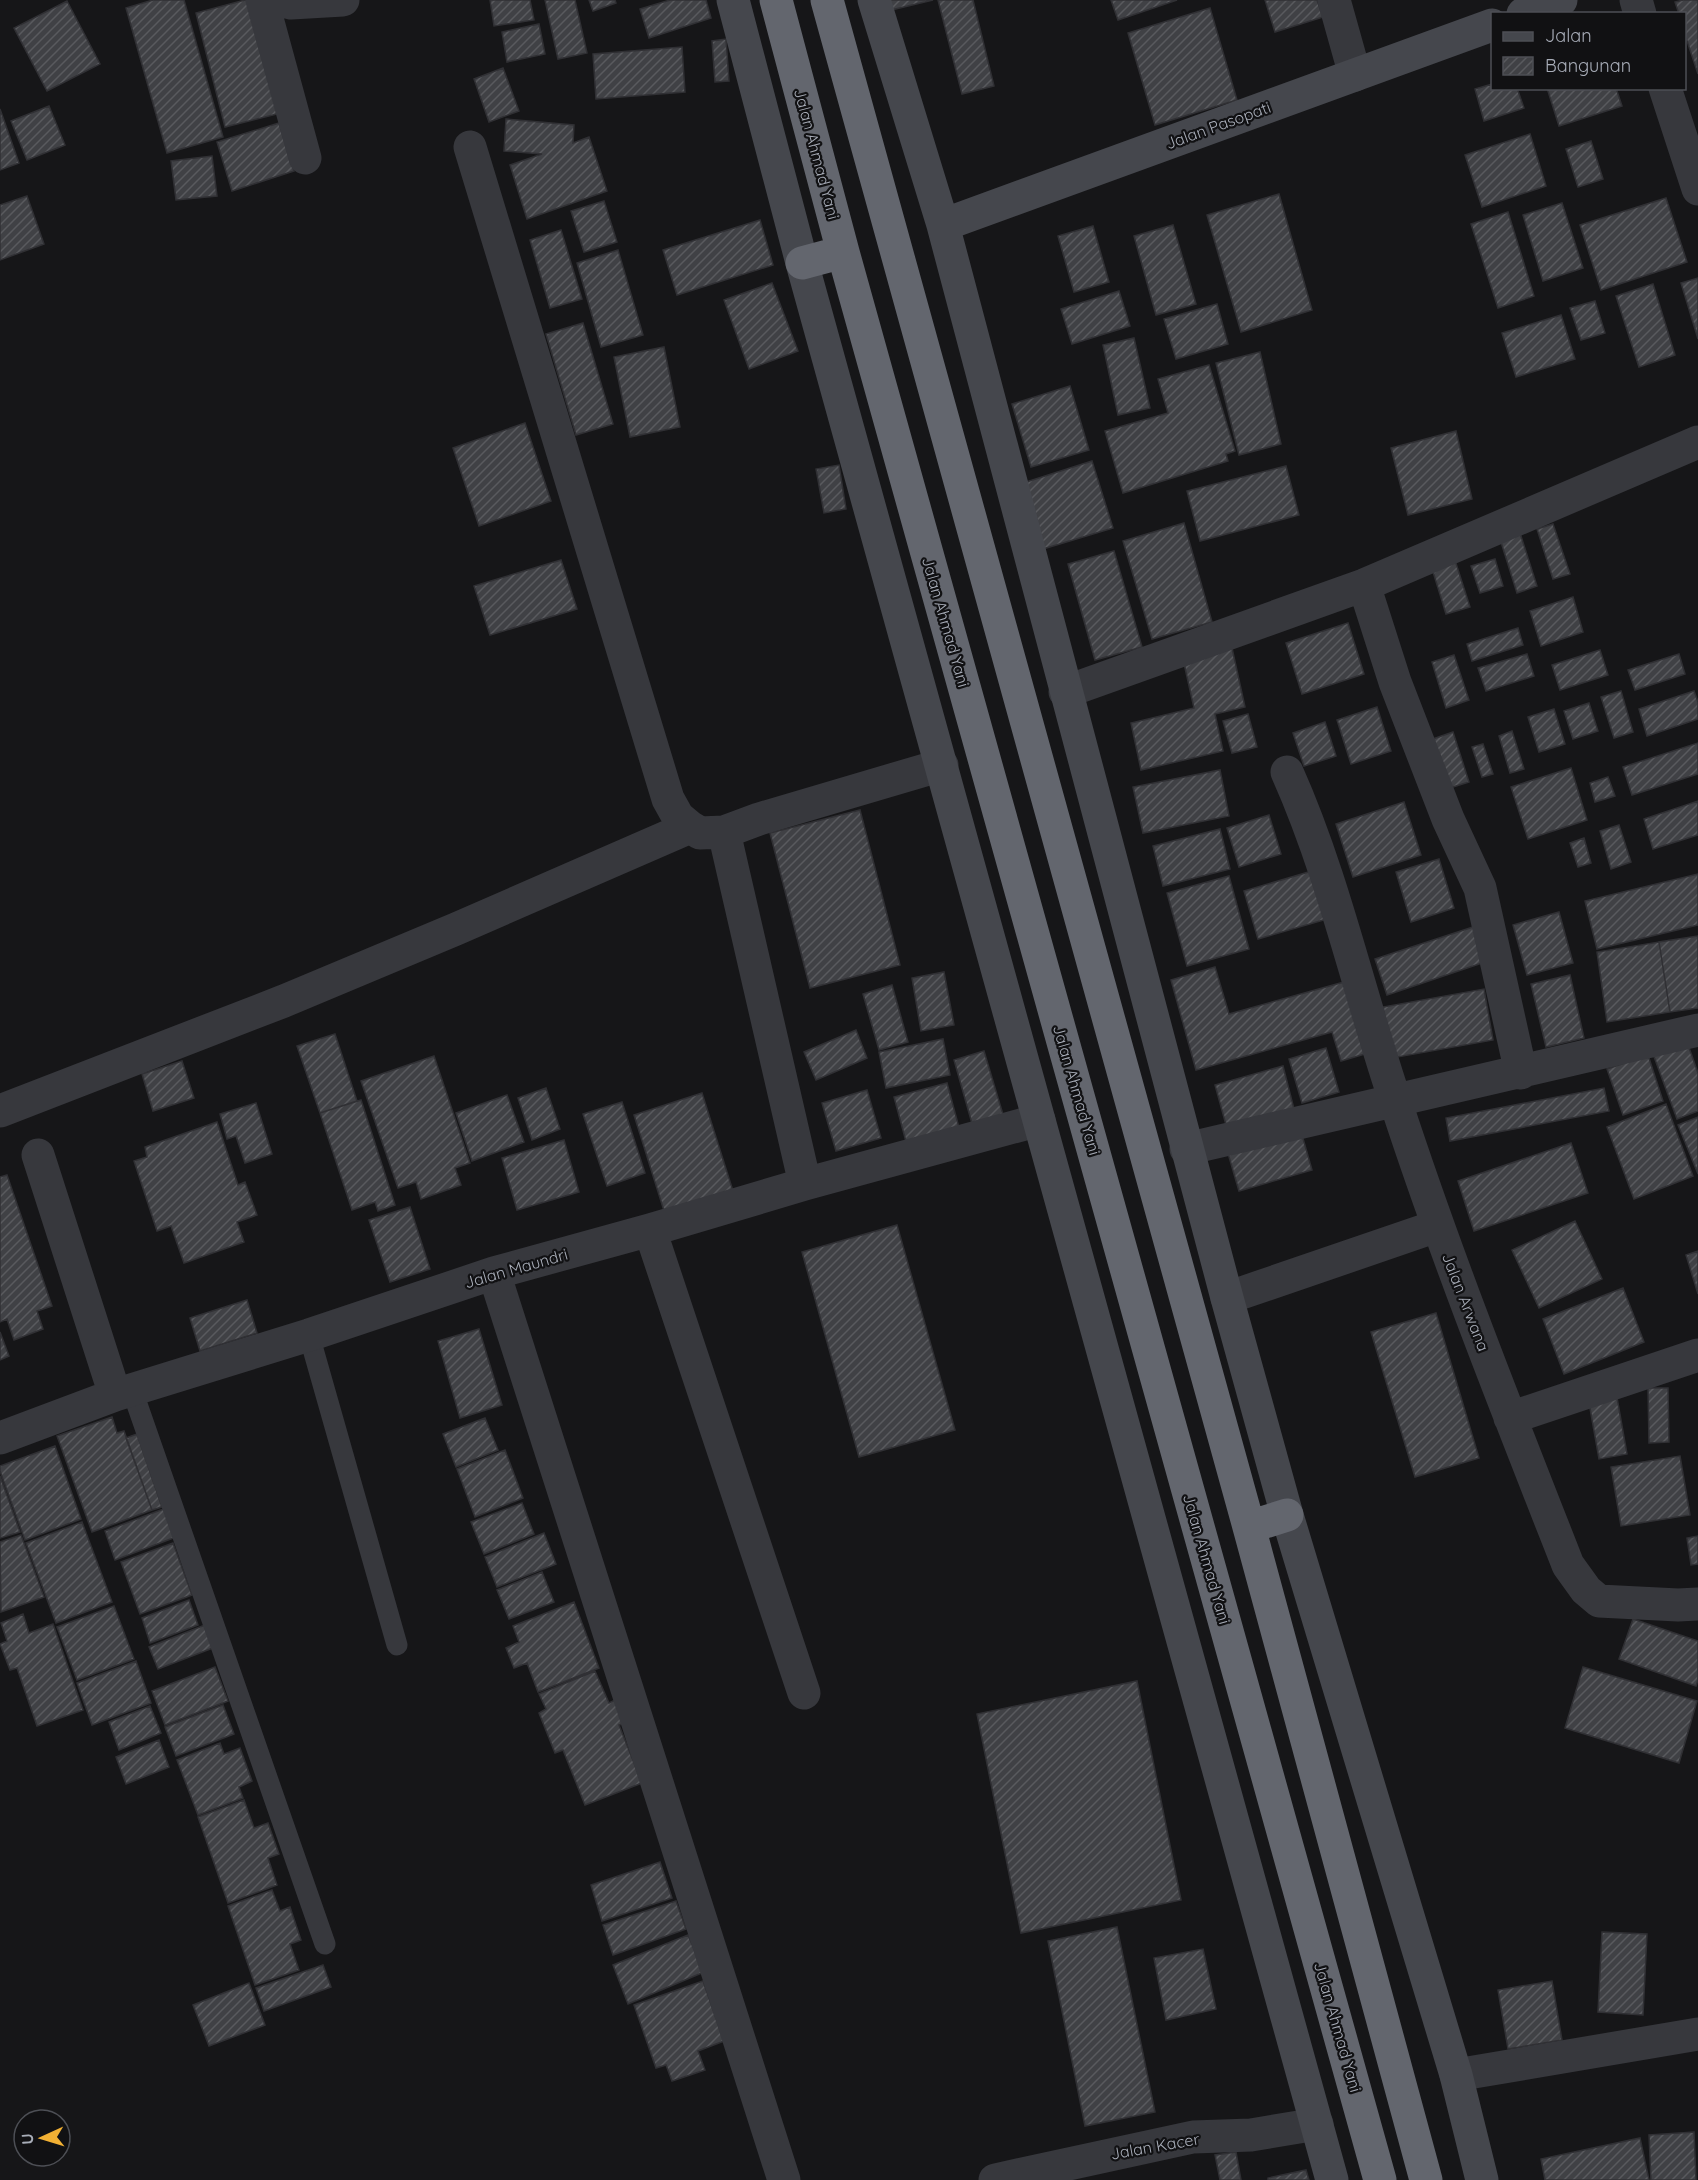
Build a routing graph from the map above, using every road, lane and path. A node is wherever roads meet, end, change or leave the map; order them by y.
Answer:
1 (262, 0) edge
2 (280, 0) edge
3 (343, 0) edge
4 (733, 0) edge
5 (776, 0) edge
6 (827, 0) edge
7 (874, 0) edge
8 (1334, 0) edge
9 (1561, 0) edge
10 (1528, 12) edge
11 (1491, 25) edge
12 (1355, 75) junction
13 (1666, 90) edge
14 (470, 147) dead end
15 (305, 158) dead end
16 (1698, 189) edge
17 (943, 225) junction
18 (843, 252) junction
19 (802, 263) junction
20 (1698, 442) edge
21 (1364, 585) junction
22 (1065, 692) junction
23 (942, 765) junction
24 (1287, 772) dead end
25 (690, 827) junction
26 (724, 832) junction
27 (1698, 1030) edge
28 (1521, 1073) junction
29 (1395, 1100) junction
30 (0, 1111) edge
31 (1039, 1120) junction
32 (1186, 1149) junction
33 (38, 1155) dead end
34 (805, 1184) junction
35 (1437, 1226) junction
36 (650, 1230) junction
37 (494, 1273) junction
38 (1227, 1298) junction
39 (309, 1335) junction
40 (1698, 1355) edge
41 (123, 1393) junction
42 (1510, 1418) junction
43 (0, 1438) edge
44 (1287, 1515) junction
45 (1249, 1527) junction
46 (1698, 1604) edge
47 (397, 1645) dead end
48 (804, 1693) dead end
49 (325, 1944) dead end
50 (1698, 2034) edge
51 (1456, 2075) junction
52 (1406, 2112) junction
53 (1317, 2124) junction
54 (1365, 2127) junction
55 (784, 2180) edge
56 (995, 2180) edge
57 (1332, 2180) edge
58 (1380, 2180) edge
59 (1426, 2180) edge
60 (1482, 2180) edge

1 - 15 street
2 - 3 street
4 - 19 street
5 - 18 highway, Jalan Ahmad Yani
6 - 45 highway
7 - 17 street
8 - 12 street
9 - 10 street
11 - 12 street, Jalan Pasopati
12 - 17 street, Jalan Pasopati
13 - 16 street
14 - 25 street
17 - 22 street
18 - 19 highway
18 - 54 highway, Jalan Ahmad Yani
19 - 23 street
20 - 21 street
21 - 22 street
21 - 28 street
22 - 32 street
23 - 26 street
23 - 31 street
24 - 29 street, Jalan Arwana
25 - 26 street
25 - 30 street
26 - 34 street
27 - 28 street
28 - 29 street
29 - 32 street
29 - 35 street, Jalan Arwana
31 - 34 street, Jalan Maundri
31 - 53 street
32 - 38 street
33 - 41 street
34 - 36 street, Jalan Maundri
35 - 38 street
35 - 42 street, Jalan Arwana
36 - 37 street, Jalan Maundri
36 - 48 street
37 - 39 street, Jalan Maundri
37 - 55 street
38 - 44 street
39 - 41 street, Jalan Maundri
39 - 47 lane
40 - 42 street
41 - 43 street, Jalan Maundri
41 - 49 lane
42 - 46 street, Jalan Arwana
44 - 45 highway
44 - 51 street
45 - 52 highway
50 - 51 street
51 - 60 street
52 - 54 highway
52 - 59 highway
53 - 56 street, Jalan Kacer
53 - 57 street
54 - 58 highway, Jalan Ahmad Yani

